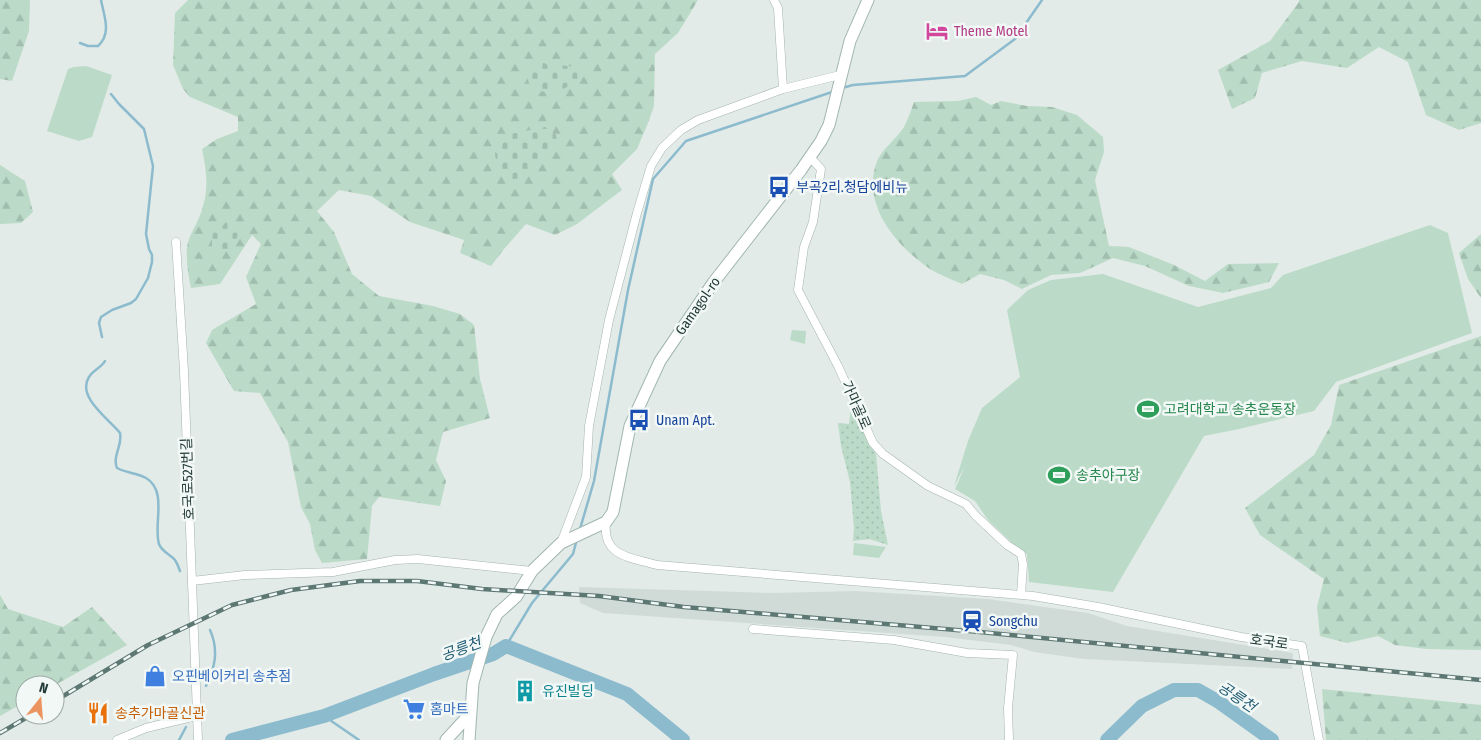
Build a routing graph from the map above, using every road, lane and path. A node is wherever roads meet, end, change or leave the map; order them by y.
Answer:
1 (774, 0) edge
2 (868, 0) edge
3 (840, 75) junction
4 (784, 89) junction
5 (810, 157) junction
6 (176, 242) dead end
7 (603, 523) junction
8 (561, 543) junction
9 (532, 570) junction
10 (192, 581) junction
11 (1021, 595) junction
12 (753, 628) dead end
13 (469, 715) junction
14 (196, 716) junction
15 (117, 740) edge
16 (198, 740) edge
17 (446, 740) edge
18 (469, 740) edge
19 (1009, 740) edge
20 (1319, 740) edge

1 - 4 street
2 - 3 main road
3 - 4 street
3 - 5 main road, Gamagol-ro
4 - 8 street
5 - 7 main road, Gamagol-ro
5 - 11 street, 가마골로
6 - 10 street, 호국로527번길
7 - 8 main road
7 - 11 street
8 - 9 main road
9 - 10 street
9 - 13 main road
10 - 14 street, 호국로527번길
11 - 20 street, 호국로
12 - 19 street
13 - 17 main road
13 - 18 main road
14 - 15 street
14 - 16 street, 호국로527번길

